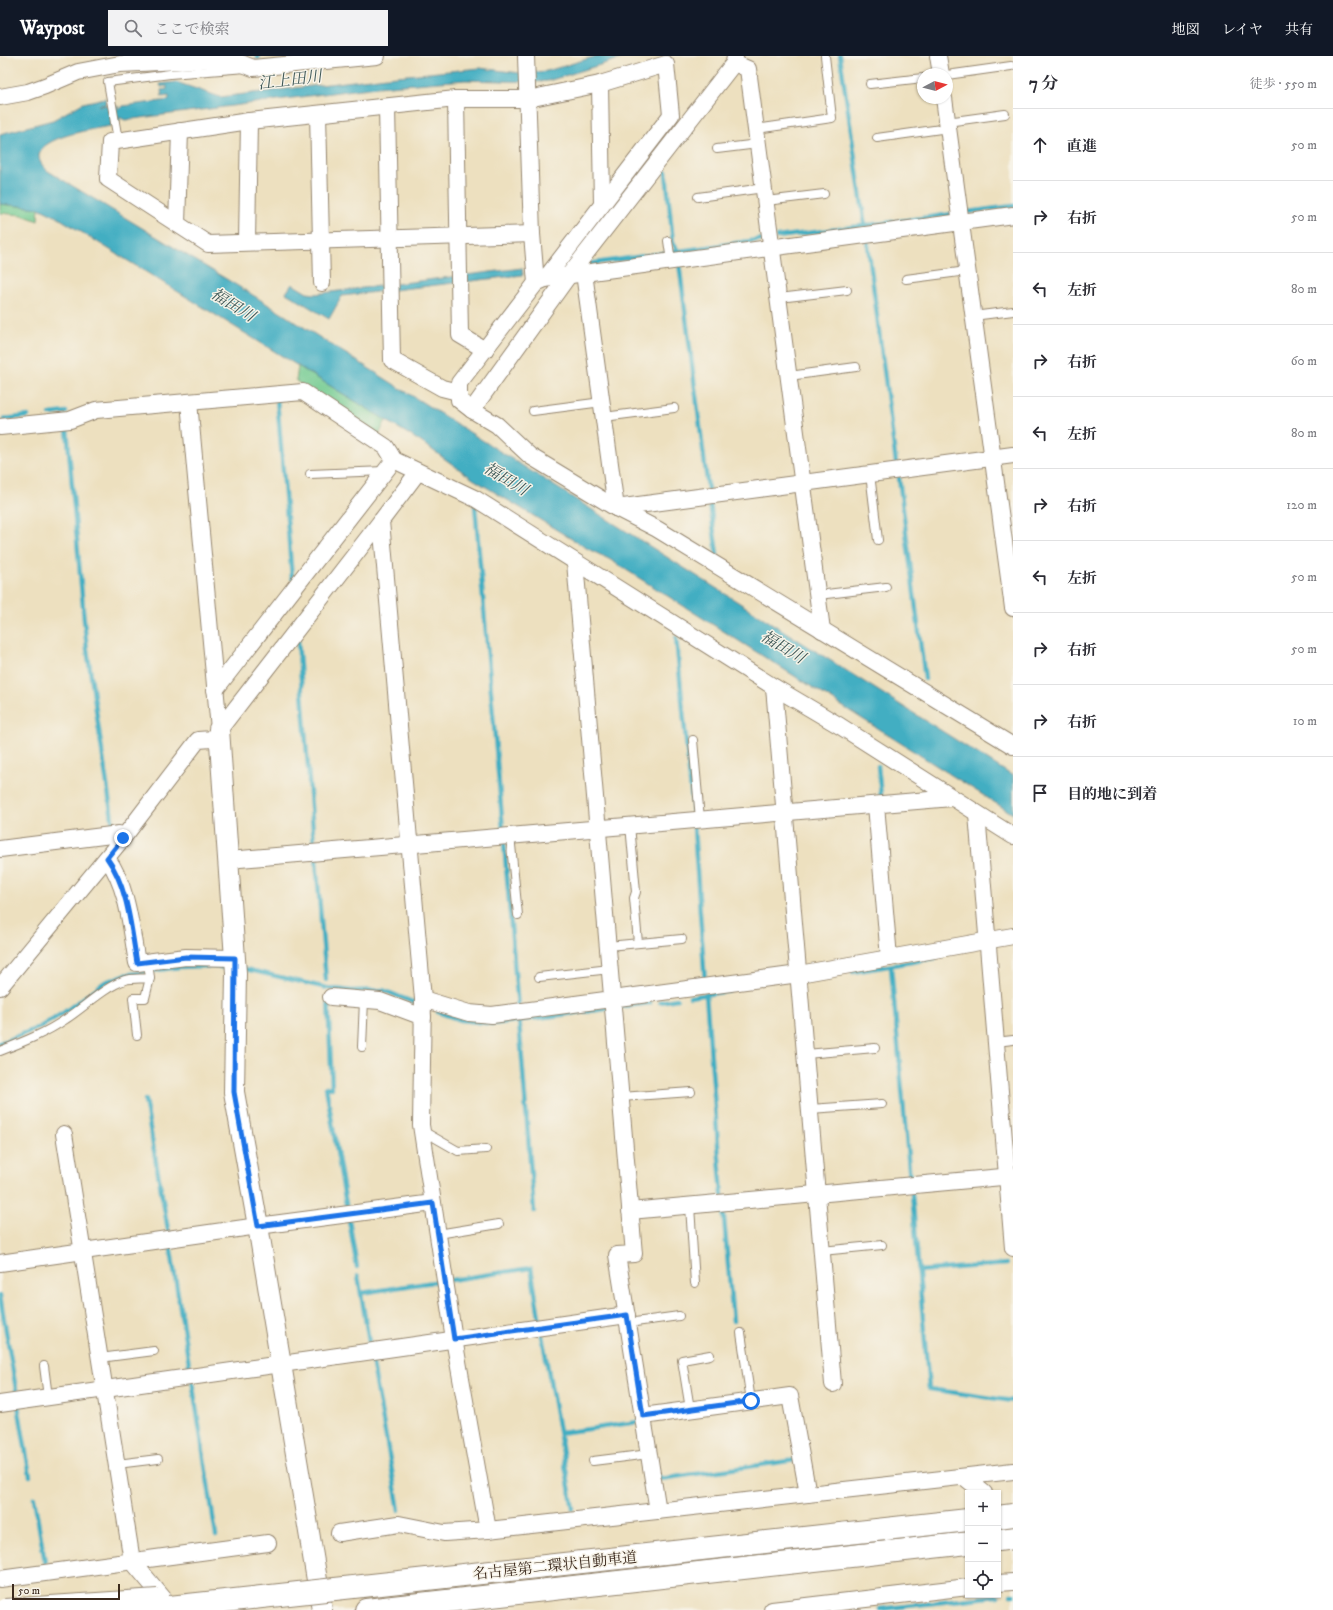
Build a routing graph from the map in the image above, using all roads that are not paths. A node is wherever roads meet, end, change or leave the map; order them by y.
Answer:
1 (377, 56) edge
2 (825, 56) edge
3 (938, 56) edge
4 (526, 57) edge
5 (734, 59) edge
6 (305, 60) edge
7 (108, 61) edge
8 (1010, 66) dead end
9 (253, 68) junction
10 (940, 68) edge
11 (953, 74) edge
12 (917, 79) edge
13 (600, 84) junction
14 (870, 84) dead end
15 (528, 93) junction
16 (0, 97) edge
17 (456, 99) junction
18 (945, 104) edge
19 (387, 107) junction
20 (318, 114) junction
21 (1005, 114) dead end
22 (249, 122) junction
23 (948, 125) junction
24 (180, 131) junction
25 (116, 133) junction
26 (757, 137) junction
27 (877, 138) dead end
28 (717, 149) dead end
29 (765, 194) junction
30 (824, 194) dead end
31 (698, 197) dead end
32 (602, 205) junction
33 (1013, 215) edge
34 (961, 222) junction
35 (177, 224) junction
36 (532, 234) junction
37 (458, 236) junction
38 (390, 238) junction
39 (321, 240) junction
40 (247, 242) junction
41 (772, 248) junction
42 (968, 271) junction
43 (577, 274) junction
44 (906, 278) dead end
45 (540, 281) junction
46 (322, 283) dead end
47 (847, 290) dead end
48 (779, 298) junction
49 (1013, 311) edge
50 (974, 316) junction
51 (485, 350) junction
52 (856, 367) dead end
53 (789, 376) junction
54 (458, 392) junction
55 (189, 402) junction
56 (674, 408) dead end
57 (603, 409) junction
58 (472, 410) junction
59 (533, 411) dead end
60 (0, 428) edge
61 (1013, 455) edge
62 (992, 458) junction
63 (390, 465) junction
64 (418, 472) junction
65 (310, 474) dead end
66 (870, 474) junction
67 (803, 483) junction
68 (616, 508) junction
69 (381, 521) junction
70 (878, 540) dead end
71 (575, 562) junction
72 (886, 587) dead end
73 (818, 595) junction
74 (1013, 608) edge
75 (822, 630) junction
76 (774, 687) junction
77 (215, 690) junction
78 (219, 729) junction
79 (693, 740) dead end
80 (1013, 746) edge
81 (952, 798) junction
82 (876, 805) junction
83 (785, 812) junction
84 (978, 814) junction
85 (700, 819) junction
86 (630, 825) junction
87 (598, 828) junction
88 (510, 835) junction
89 (1013, 836) edge
90 (123, 838) junction
91 (409, 844) junction
92 (0, 849) edge
93 (107, 858) junction
94 (228, 860) junction
95 (518, 915) dead end
96 (1013, 936) edge
97 (682, 939) dead end
98 (638, 943) junction
99 (988, 945) junction
100 (608, 946) junction
101 (890, 958) junction
102 (235, 965) junction
103 (610, 969) junction
104 (149, 970) junction
105 (539, 977) dead end
106 (799, 978) junction
107 (0, 987) edge
108 (331, 997) dead end
109 (364, 1000) junction
110 (613, 1005) junction
111 (423, 1008) junction
112 (137, 1035) dead end
113 (1013, 1040) edge
114 (996, 1042) junction
115 (362, 1047) dead end
116 (876, 1048) dead end
117 (0, 1051) edge
118 (806, 1054) junction
119 (691, 1092) dead end
120 (621, 1097) junction
121 (882, 1104) dead end
122 (810, 1109) junction
123 (422, 1131) junction
124 (64, 1134) dead end
125 (486, 1148) dead end
126 (1010, 1176) edge
127 (817, 1194) junction
128 (433, 1203) junction
129 (690, 1206) junction
130 (630, 1211) junction
131 (499, 1224) dead end
132 (258, 1226) junction
133 (438, 1234) junction
134 (882, 1246) dead end
135 (1013, 1248) edge
136 (83, 1251) junction
137 (822, 1251) junction
138 (0, 1263) edge
139 (695, 1283) dead end
140 (680, 1316) dead end
141 (627, 1319) junction
142 (741, 1332) dead end
143 (454, 1339) junction
144 (154, 1351) dead end
145 (710, 1355) dead end
146 (100, 1358) junction
147 (281, 1364) junction
148 (44, 1366) dead end
149 (833, 1384) dead end
150 (104, 1389) junction
151 (48, 1397) junction
152 (751, 1401) junction
153 (0, 1404) edge
154 (690, 1410) junction
155 (643, 1416) junction
156 (649, 1454) junction
157 (158, 1459) dead end
158 (593, 1461) dead end
159 (117, 1464) junction
160 (1013, 1471) edge
161 (964, 1477) junction
162 (980, 1490) edge
163 (808, 1494) junction
164 (1001, 1507) edge
165 (658, 1511) junction
166 (1013, 1516) edge
167 (1001, 1517) edge
168 (965, 1520) edge
169 (488, 1530) junction
170 (339, 1533) dead end
171 (1013, 1538) edge
172 (1001, 1540) edge
173 (268, 1543) dead end
174 (965, 1543) edge
175 (132, 1561) junction
176 (0, 1579) edge
177 (1013, 1582) edge
178 (1001, 1583) edge
179 (965, 1587) edge
180 (297, 1594) junction
181 (5, 1610) edge
182 (142, 1610) edge
183 (173, 1610) edge
184 (322, 1610) edge
185 (366, 1610) edge
186 (772, 1610) edge

1 - 6 street
2 - 26 lane
3 - 10 street
4 - 15 street
5 - 26 street
5 - 43 street
6 - 9 street
7 - 9 street
7 - 16 street
8 - 11 lane
9 - 25 lane
12 - 14 lane
13 - 15 street
13 - 32 street
13 - 32 street
15 - 17 street
15 - 36 street
17 - 19 street
17 - 37 street
18 - 23 street
19 - 20 street
19 - 38 street
20 - 22 street
20 - 39 street
21 - 23 lane
22 - 24 street
22 - 40 street
23 - 27 lane
23 - 34 street
24 - 25 street
24 - 35 street
25 - 35 street
26 - 28 lane
26 - 29 street
29 - 30 lane
29 - 31 lane
29 - 41 street
32 - 45 street
33 - 34 street
34 - 41 street
34 - 42 street
35 - 40 street
36 - 37 street
36 - 45 street
37 - 38 street
37 - 51 street
38 - 39 street
38 - 54 street
39 - 40 street
39 - 46 street
41 - 43 street
41 - 48 street
42 - 44 lane
42 - 50 street
43 - 45 street
43 - 57 street
43 - 58 street
45 - 51 street
47 - 48 lane
48 - 53 street
49 - 50 lane
50 - 62 street
51 - 54 street
52 - 53 lane
53 - 67 street
54 - 58 street
55 - 60 street
55 - 63 street
55 - 77 street
56 - 57 lane
57 - 59 lane
57 - 68 street
58 - 68 street
61 - 62 street
62 - 66 street
62 - 74 street
63 - 64 street
63 - 65 lane
63 - 77 street
64 - 69 street
64 - 71 street
66 - 67 street
66 - 70 lane
67 - 68 street
67 - 73 street
68 - 75 street
69 - 78 street
69 - 91 street
71 - 76 street
71 - 87 street
72 - 73 lane
73 - 75 street
75 - 80 street
76 - 81 street
76 - 83 street
77 - 78 street
78 - 90 street
78 - 94 street
79 - 85 lane
81 - 82 street
81 - 84 street
82 - 83 street
82 - 101 street
83 - 85 street
83 - 106 street
84 - 89 street
84 - 99 street
85 - 86 street
86 - 87 street
86 - 98 lane
87 - 88 street
87 - 100 street
88 - 91 street
88 - 95 lane
90 - 92 street
90 - 93 street
91 - 94 street
91 - 111 street
93 - 104 street
93 - 107 street
94 - 102 street
96 - 99 street
97 - 98 lane
98 - 100 lane
99 - 101 street
99 - 114 street
100 - 103 street
101 - 106 street
102 - 104 street
102 - 132 street
103 - 105 lane
103 - 110 street
104 - 112 lane
104 - 117 lane
106 - 110 street
106 - 118 street
108 - 109 street
109 - 111 street
109 - 115 lane
110 - 111 street
110 - 120 street
111 - 123 street
113 - 114 lane
114 - 126 street
116 - 118 lane
118 - 122 street
119 - 120 lane
120 - 130 street
121 - 122 lane
122 - 127 street
123 - 125 lane
123 - 128 street
124 - 136 street
126 - 127 street
126 - 135 street
127 - 129 street
127 - 137 street
128 - 132 street
128 - 133 street
129 - 130 street
129 - 139 lane
130 - 141 street
131 - 133 lane
132 - 136 street
132 - 147 street
133 - 143 street
134 - 137 lane
136 - 138 street
136 - 146 street
137 - 149 street
140 - 141 lane
141 - 143 street
141 - 155 street
142 - 152 lane
143 - 147 street
143 - 169 street
144 - 146 lane
145 - 154 lane
146 - 150 street
147 - 150 street
147 - 184 street
148 - 151 lane
150 - 151 street
150 - 159 street
151 - 153 street
152 - 154 street
152 - 163 street
154 - 155 street
155 - 156 street
156 - 158 lane
156 - 165 street
157 - 159 lane
159 - 175 street
160 - 161 street
161 - 162 street
161 - 163 street
163 - 165 street
164 - 166 street
165 - 169 street
166 - 167 highway, bridge
168 - 180 highway, 名古屋第二環状自動車道, bridge
169 - 170 street
171 - 172 highway
173 - 175 street
174 - 185 highway, 名古屋第二環状自動車道
175 - 176 street
175 - 183 street
177 - 178 street
179 - 186 street
180 - 181 highway, bridge
180 - 182 highway, 名古屋第二環状自動車道, bridge

